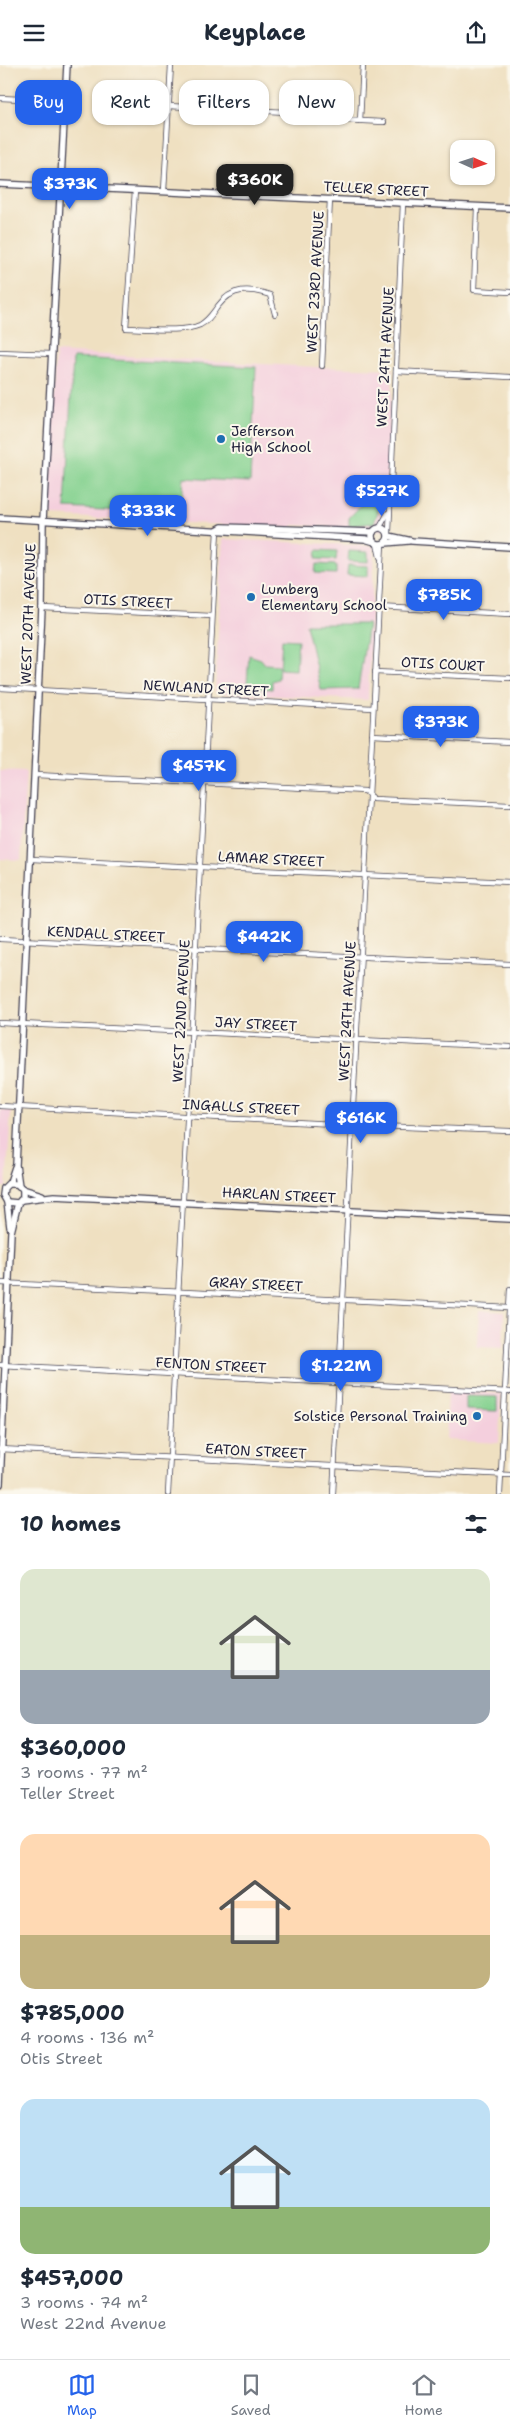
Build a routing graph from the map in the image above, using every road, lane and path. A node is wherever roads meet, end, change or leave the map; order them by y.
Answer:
1 (67, 65) edge
2 (170, 65) edge
3 (363, 65) edge
4 (66, 80) edge
5 (169, 86) edge
6 (0, 98) edge
7 (15, 99) edge
8 (169, 106) edge
9 (360, 121) junction
10 (384, 122) dead end
11 (64, 125) edge
12 (167, 125) edge
13 (0, 184) edge
14 (62, 186) junction
15 (135, 189) junction
16 (164, 191) junction
17 (330, 199) junction
18 (403, 203) junction
19 (477, 207) junction
20 (510, 208) edge
21 (510, 292) edge
22 (276, 314) dead end
23 (0, 352) edge
24 (52, 354) junction
25 (322, 366) dead end
26 (396, 371) junction
27 (510, 377) edge
28 (389, 512) junction
29 (0, 518) edge
30 (43, 520) junction
31 (380, 527) junction
32 (217, 529) junction
33 (373, 532) junction
34 (389, 535) junction
35 (412, 541) junction
36 (380, 543) junction
37 (510, 547) edge
38 (378, 607) junction
39 (42, 608) junction
40 (510, 614) edge
41 (212, 617) junction
42 (375, 672) junction
43 (510, 678) edge
44 (0, 687) edge
45 (38, 691) junction
46 (208, 699) junction
47 (373, 708) junction
48 (372, 735) junction
49 (510, 742) edge
50 (35, 775) junction
51 (204, 783) junction
52 (369, 793) junction
53 (510, 805) edge
54 (31, 859) junction
55 (200, 867) junction
56 (364, 876) junction
57 (510, 882) edge
58 (0, 939) edge
59 (27, 941) junction
60 (195, 949) junction
61 (361, 958) junction
62 (510, 964) edge
63 (0, 1023) edge
64 (22, 1024) junction
65 (190, 1032) junction
66 (358, 1041) junction
67 (510, 1047) edge
68 (0, 1106) edge
69 (19, 1107) junction
70 (187, 1115) junction
71 (352, 1125) junction
72 (510, 1131) edge
73 (16, 1165) junction
74 (21, 1187) junction
75 (4, 1188) edge
76 (47, 1196) junction
77 (4, 1200) edge
78 (20, 1202) junction
79 (183, 1202) junction
80 (348, 1211) junction
81 (510, 1219) edge
82 (11, 1232) junction
83 (0, 1283) edge
84 (10, 1284) junction
85 (510, 1289) edge
86 (178, 1291) junction
87 (344, 1300) junction
88 (510, 1308) edge
89 (3, 1365) edge
90 (173, 1374) junction
91 (339, 1382) junction
92 (508, 1392) edge
93 (1, 1449) edge
94 (170, 1458) junction
95 (335, 1465) junction
96 (501, 1475) junction
97 (510, 1475) edge
98 (0, 1484) edge
99 (168, 1494) edge
100 (333, 1494) edge
101 (500, 1494) edge

1 - 4 street, WEST 20TH AVENUE
2 - 5 street
3 - 9 street
6 - 7 street
8 - 9 street
9 - 10 street
11 - 14 street, WEST 20TH AVENUE
12 - 16 street
13 - 14 street, TELLER STREET
14 - 15 street, TELLER STREET
14 - 24 street, WEST 20TH AVENUE
15 - 16 street, TELLER STREET
15 - 22 street
16 - 17 street, TELLER STREET
17 - 18 street, TELLER STREET
17 - 25 street, WEST 23RD AVENUE
18 - 19 street, TELLER STREET
18 - 26 street, WEST 24TH AVENUE
19 - 20 street, TELLER STREET
19 - 21 street
23 - 24 street
24 - 30 street, WEST 20TH AVENUE
26 - 27 street
26 - 28 street, WEST 24TH AVENUE
28 - 31 street, WEST 24TH AVENUE
28 - 34 street, WEST 24TH AVENUE
29 - 30 street
30 - 32 street
30 - 39 street, WEST 20TH AVENUE
31 - 33 street
31 - 34 street
32 - 33 street
32 - 36 street
32 - 41 street, WEST 22ND AVENUE
33 - 36 street
34 - 35 street
34 - 36 street
35 - 36 street
35 - 37 street
36 - 38 street, WEST 24TH AVENUE
38 - 40 street
38 - 42 street, WEST 24TH AVENUE
39 - 41 street, OTIS STREET
39 - 45 street, WEST 20TH AVENUE
41 - 46 street, WEST 22ND AVENUE
42 - 43 street, OTIS COURT
42 - 47 street, WEST 24TH AVENUE
44 - 45 street, NEWLAND STREET
45 - 46 street, NEWLAND STREET
45 - 50 street, WEST 20TH AVENUE
46 - 47 street, NEWLAND STREET
46 - 51 street, WEST 22ND AVENUE
47 - 48 street, WEST 24TH AVENUE
48 - 49 street
48 - 52 street, WEST 24TH AVENUE
50 - 51 street
50 - 54 street, WEST 20TH AVENUE
51 - 52 street
51 - 55 street, WEST 22ND AVENUE
52 - 53 street
52 - 56 street, WEST 24TH AVENUE
54 - 55 street, LAMAR STREET
54 - 59 street, WEST 20TH AVENUE
55 - 56 street, LAMAR STREET
55 - 60 street, WEST 22ND AVENUE
56 - 57 street, LAMAR STREET
56 - 61 street, WEST 24TH AVENUE
58 - 59 street, KENDALL STREET
59 - 60 street, KENDALL STREET
59 - 64 street, WEST 20TH AVENUE
60 - 61 street, KENDALL STREET
60 - 65 street, WEST 22ND AVENUE
61 - 62 street, KENDALL STREET
61 - 66 street, WEST 24TH AVENUE
63 - 64 street, JAY STREET
64 - 65 street, JAY STREET
64 - 69 street, WEST 20TH AVENUE
65 - 66 street, JAY STREET
65 - 70 street, WEST 22ND AVENUE
66 - 67 street, JAY STREET
66 - 71 street, WEST 24TH AVENUE
68 - 69 street, INGALLS STREET
69 - 70 street, INGALLS STREET
69 - 73 street, WEST 20TH AVENUE
70 - 71 street, INGALLS STREET
70 - 79 street, WEST 22ND AVENUE
71 - 72 street, INGALLS STREET
71 - 80 street, WEST 24TH AVENUE
73 - 74 street, WEST 20TH AVENUE
73 - 75 street, WEST 20TH AVENUE
74 - 75 street, HARLAN STREET
74 - 76 street, HARLAN STREET
74 - 78 street, WEST 20TH AVENUE
75 - 77 street
76 - 78 street, HARLAN STREET
76 - 79 street, HARLAN STREET
77 - 78 street, HARLAN STREET
77 - 82 street
78 - 82 street
79 - 80 street, HARLAN STREET
79 - 86 street, WEST 22ND AVENUE
80 - 81 street, HARLAN STREET
80 - 87 street, WEST 24TH AVENUE
82 - 84 street
83 - 84 street, GRAY STREET
84 - 86 street, GRAY STREET
84 - 89 street
85 - 88 street
86 - 87 street, GRAY STREET
86 - 90 street, WEST 22ND AVENUE
87 - 88 street, GRAY STREET
87 - 91 street, WEST 24TH AVENUE
88 - 92 street
89 - 90 street, FENTON STREET
89 - 93 street
90 - 91 street, FENTON STREET
90 - 94 street, WEST 22ND AVENUE
91 - 92 street, FENTON STREET
91 - 95 street, WEST 24TH AVENUE
92 - 96 street
93 - 94 street, EATON STREET
93 - 98 street
94 - 95 street, EATON STREET
94 - 99 street, WEST 22ND AVENUE
95 - 96 street, EATON STREET
95 - 100 street, WEST 24TH AVENUE
96 - 97 street, EATON STREET
96 - 101 street

